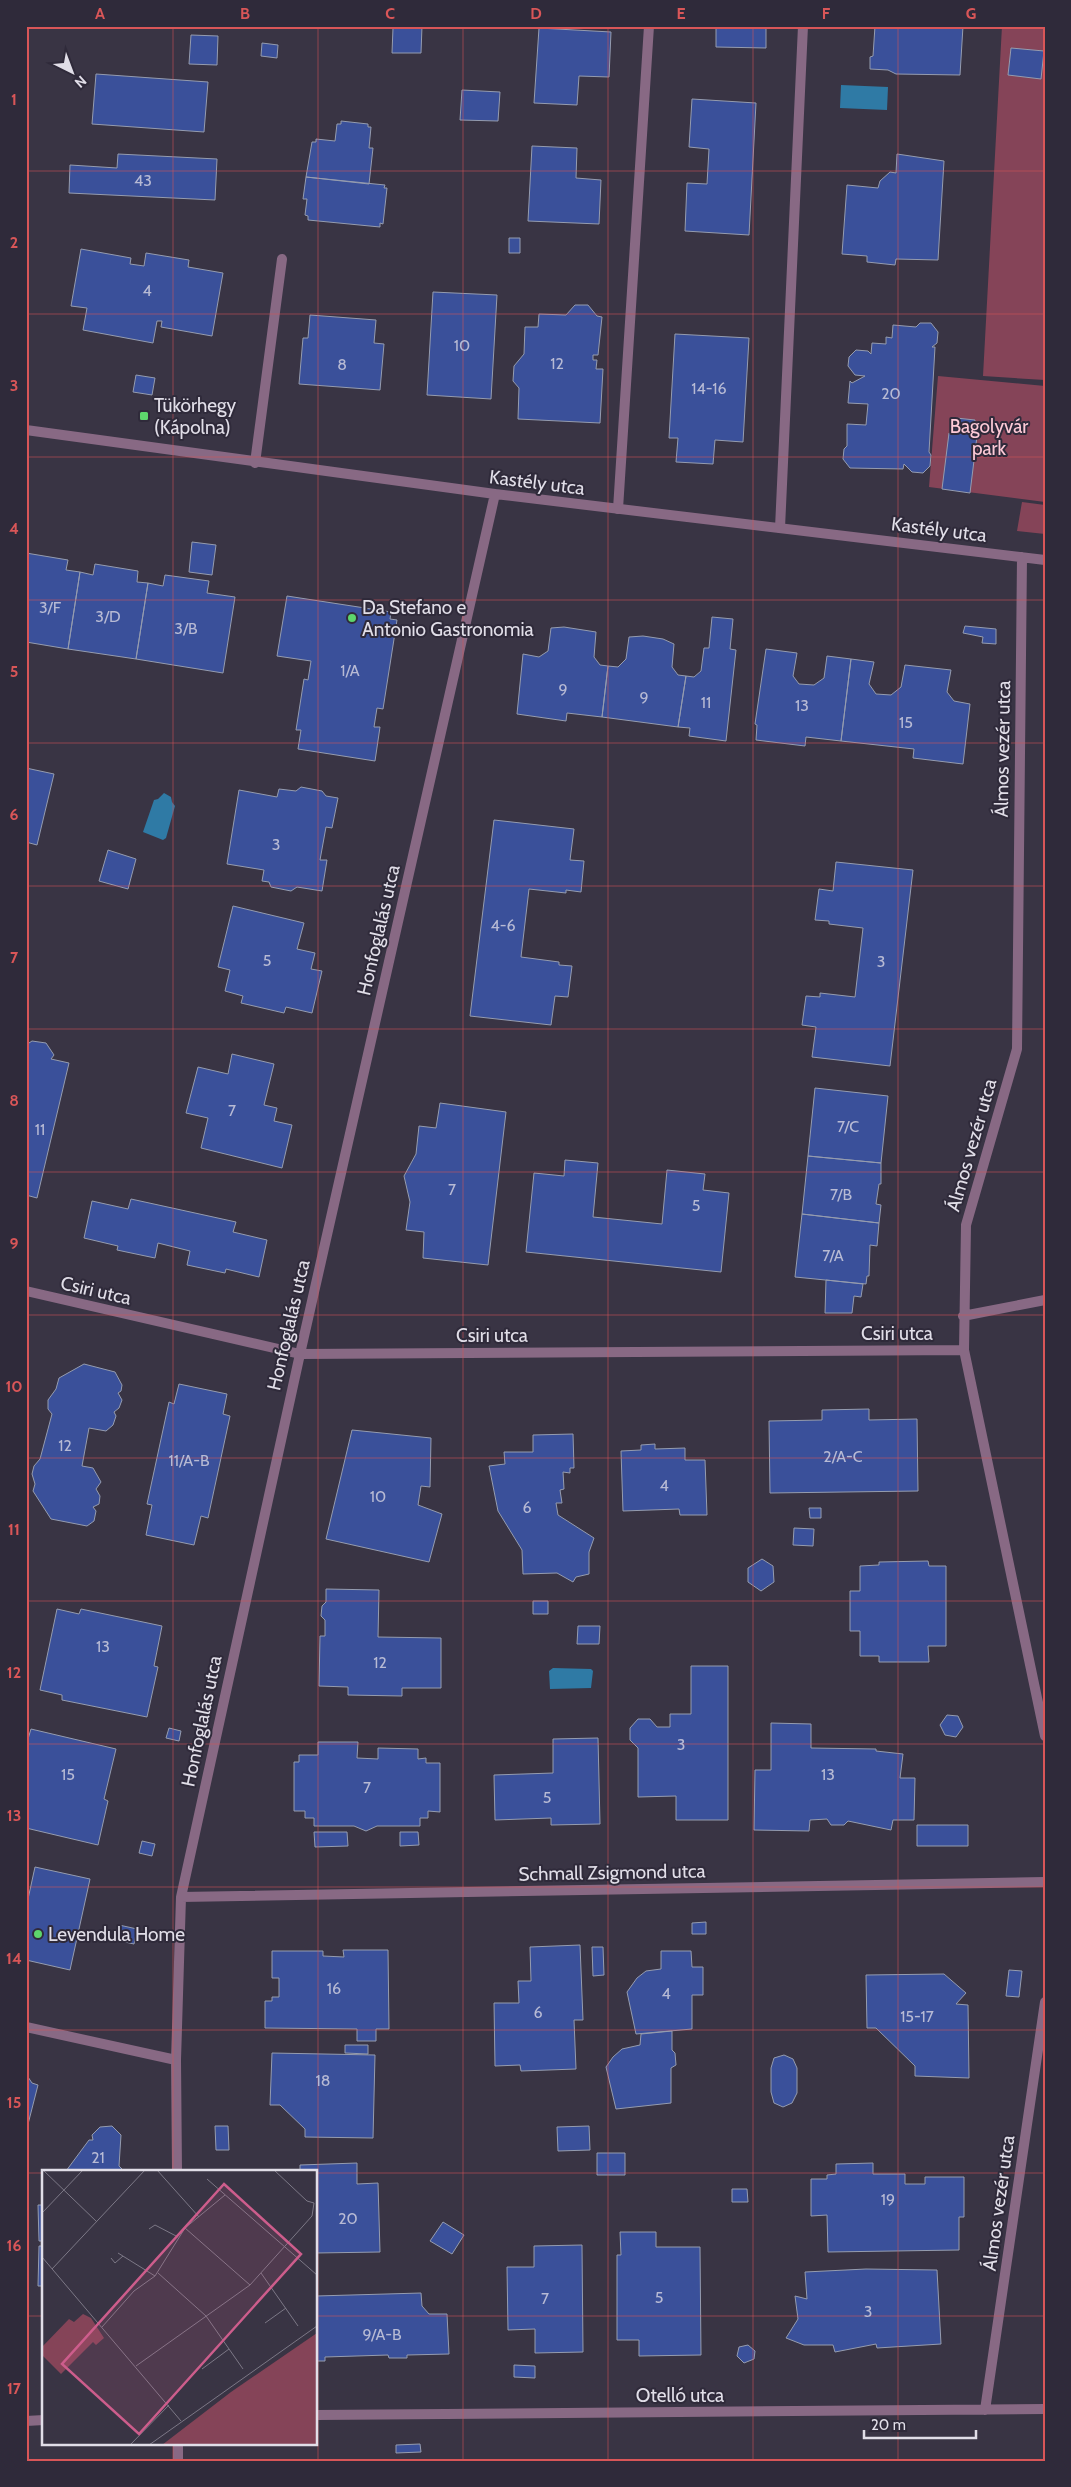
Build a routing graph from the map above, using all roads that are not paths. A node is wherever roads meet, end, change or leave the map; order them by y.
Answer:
1 (649, 26) edge
2 (803, 26) edge
3 (282, 258) dead end
4 (26, 430) edge
5 (255, 462) junction
6 (495, 494) junction
7 (618, 509) junction
8 (780, 528) junction
9 (1022, 557) junction
10 (1045, 560) edge
11 (26, 1291) edge
12 (1045, 1300) edge
13 (963, 1316) junction
14 (964, 1350) junction
15 (300, 1354) junction
16 (1045, 1736) edge
17 (1045, 1882) edge
18 (181, 1897) junction
19 (1045, 2002) edge
20 (26, 2027) edge
21 (176, 2060) junction
22 (1041, 2064) edge
23 (177, 2170) edge
24 (1045, 2409) edge
25 (985, 2410) junction
26 (318, 2415) edge
27 (26, 2420) edge
28 (42, 2420) edge
29 (178, 2444) edge
30 (178, 2461) edge

1 - 7 street
2 - 8 street
3 - 5 street
4 - 5 street, Kastély utca
5 - 6 street, Kastély utca
6 - 7 street, Kastély utca
6 - 15 street, Honfoglalás utca
7 - 8 street, Kastély utca
8 - 9 street, Kastély utca
9 - 10 street, Kastély utca
9 - 13 street, Álmos vezér utca
11 - 15 street, Csiri utca
12 - 13 street
13 - 14 street, Álmos vezér utca
14 - 15 street, Csiri utca
14 - 16 street, Álmos vezér utca
15 - 18 street, Honfoglalás utca
17 - 18 street, Schmall Zsigmond utca
18 - 21 street, Honfoglalás utca
19 - 22 street, Álmos vezér utca
20 - 21 street
21 - 23 street, Honfoglalás utca
22 - 25 street, Álmos vezér utca
24 - 25 street, Otelló utca
25 - 26 street, Otelló utca
27 - 28 street
29 - 30 street

